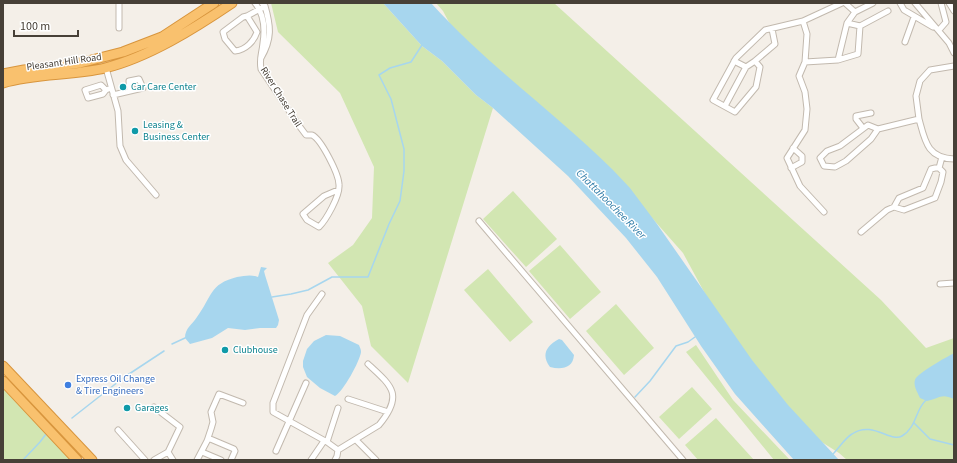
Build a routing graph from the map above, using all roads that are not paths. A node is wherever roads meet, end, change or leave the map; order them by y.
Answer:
1 (119, 3) edge
2 (214, 3) edge
3 (232, 3) edge
4 (255, 3) edge
5 (842, 3) edge
6 (845, 3) edge
7 (873, 3) edge
8 (900, 3) edge
9 (915, 3) edge
10 (941, 3) edge
11 (951, 4) edge
12 (262, 6) edge
13 (888, 11) dead end
14 (954, 11) edge
15 (855, 12) junction
16 (247, 16) junction
17 (914, 17) junction
18 (803, 21) junction
19 (846, 23) junction
20 (860, 26) junction
21 (119, 28) dead end
22 (772, 29) junction
23 (939, 30) junction
24 (162, 37) junction
25 (905, 42) dead end
26 (954, 52) edge
27 (838, 60) junction
28 (734, 61) junction
29 (755, 61) junction
30 (805, 62) junction
31 (954, 66) edge
32 (746, 67) junction
33 (106, 68) junction
34 (3, 74) edge
35 (3, 83) edge
36 (130, 91) junction
37 (113, 95) junction
38 (725, 106) junction
39 (871, 113) dead end
40 (919, 119) junction
41 (863, 128) junction
42 (878, 129) junction
43 (793, 148) junction
44 (942, 157) junction
45 (954, 158) edge
46 (791, 168) junction
47 (939, 168) junction
48 (338, 190) junction
49 (156, 195) dead end
50 (894, 207) junction
51 (824, 212) dead end
52 (479, 221) dead end
53 (861, 232) dead end
54 (954, 283) edge
55 (940, 284) dead end
56 (322, 294) dead end
57 (368, 364) dead end
58 (3, 366) edge
59 (3, 381) edge
60 (306, 383) dead end
61 (348, 399) dead end
62 (243, 403) dead end
63 (154, 407) dead end
64 (338, 408) dead end
65 (388, 412) junction
66 (288, 421) junction
67 (118, 430) dead end
68 (208, 438) junction
69 (356, 440) junction
70 (325, 442) junction
71 (338, 450) junction
72 (276, 451) dead end
73 (168, 452) junction
74 (202, 452) junction
75 (77, 460) edge
76 (92, 460) edge
77 (145, 460) edge
78 (154, 460) edge
79 (173, 460) edge
80 (198, 460) edge
81 (221, 460) edge
82 (231, 460) edge
83 (311, 460) edge
84 (335, 460) edge
85 (376, 460) edge
86 (683, 460) edge

1 - 21 street
2 - 24 highway, Pleasant Hill Road
3 - 33 highway, Pleasant Hill Road
4 - 12 street
5 - 18 street
6 - 15 street
7 - 15 street
8 - 17 street
9 - 23 street
10 - 23 street
11 - 14 street
12 - 16 street
12 - 48 street, River Chase Trail
13 - 20 street
15 - 19 street
16 - 16 street
17 - 23 street
17 - 25 street
18 - 22 street
18 - 30 street
19 - 20 street
19 - 27 street
20 - 27 street
22 - 28 street
22 - 29 street
23 - 26 street
24 - 33 highway
24 - 34 highway, Pleasant Hill Road
27 - 30 street
28 - 32 street
28 - 38 street
29 - 32 street
29 - 38 street
30 - 43 street
31 - 40 street
32 - 38 street
33 - 35 highway, Pleasant Hill Road
33 - 37 street
36 - 36 street
36 - 37 street
37 - 49 street
39 - 41 street
40 - 42 street
40 - 44 street
41 - 42 street
41 - 42 street
43 - 46 street
43 - 46 street
44 - 45 street
44 - 47 street
46 - 51 street
47 - 50 street
47 - 50 street
48 - 48 street
50 - 53 street
52 - 86 street
54 - 55 street
56 - 66 street
57 - 65 street
58 - 76 highway
59 - 75 highway
60 - 66 street
61 - 65 street
62 - 68 street
63 - 73 street
64 - 70 street
65 - 69 street
66 - 70 street
66 - 72 street
67 - 77 street
68 - 74 street
68 - 82 street
69 - 71 street
69 - 85 street
70 - 71 street
70 - 83 street
71 - 84 street
73 - 78 street
73 - 79 street
74 - 80 street
74 - 81 street

